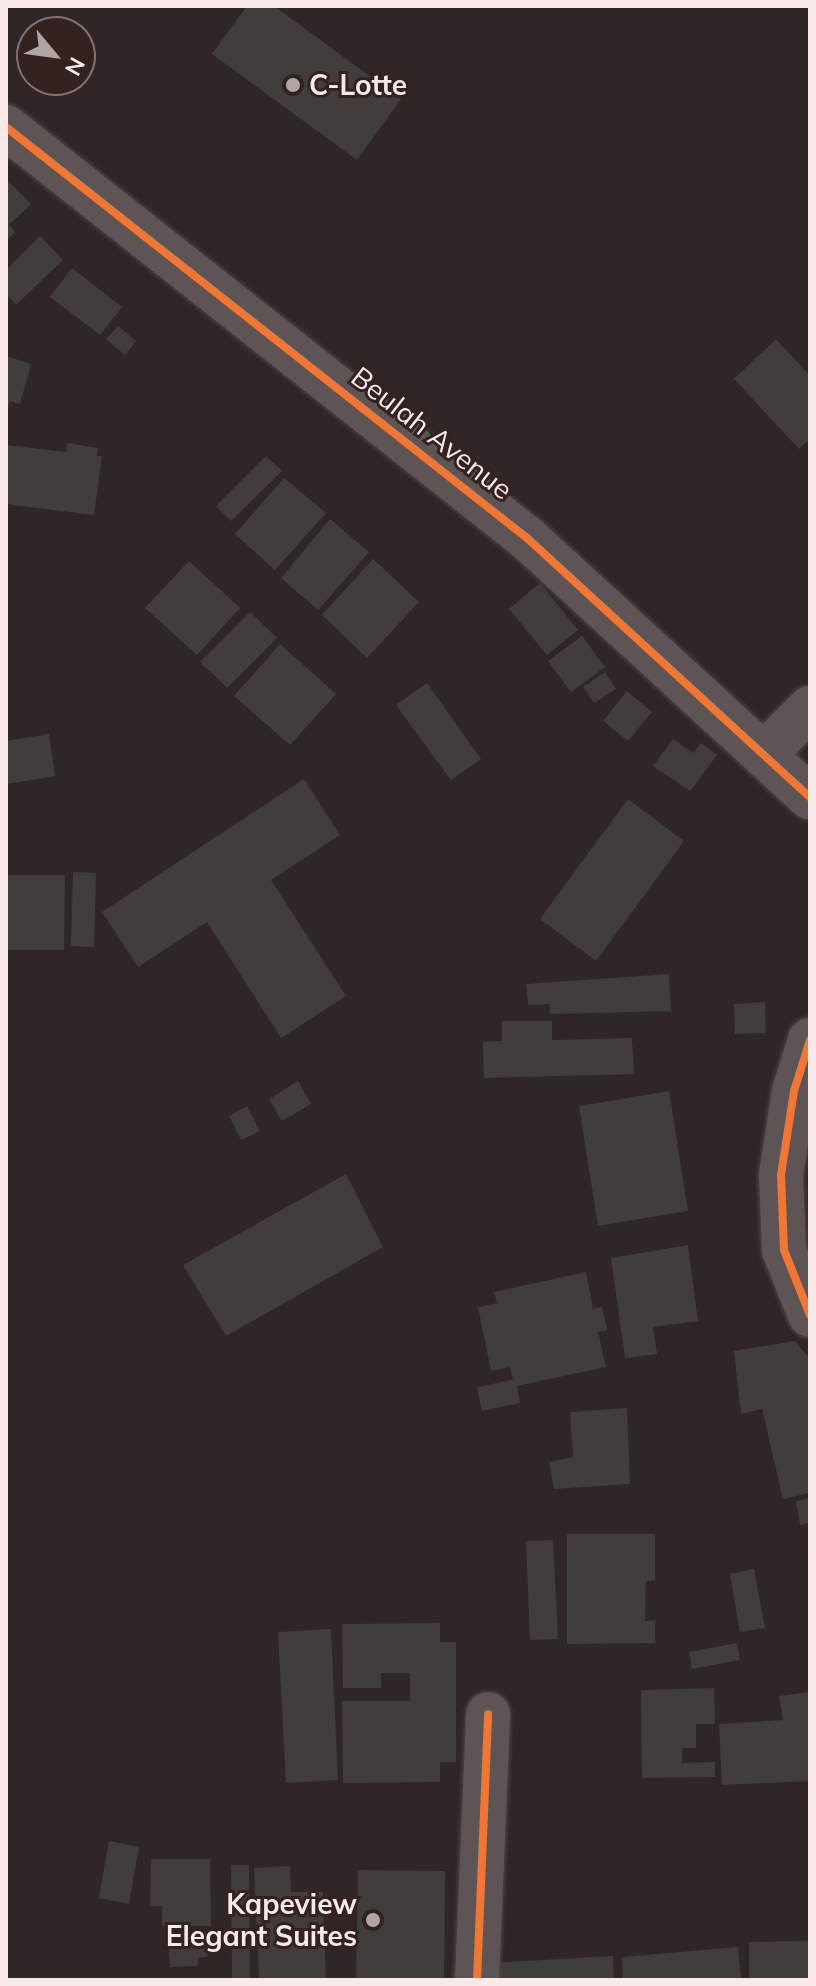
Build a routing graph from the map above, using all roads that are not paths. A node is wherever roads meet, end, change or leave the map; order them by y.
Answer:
1 (6, 127) edge
2 (810, 708) edge
3 (765, 753) junction
4 (810, 797) edge
5 (810, 1040) edge
6 (810, 1315) edge
7 (488, 1714) dead end
8 (477, 1980) edge

1 - 3 street, Beulah Avenue
2 - 3 street
3 - 4 street, Beulah Avenue
5 - 6 street
7 - 8 street

